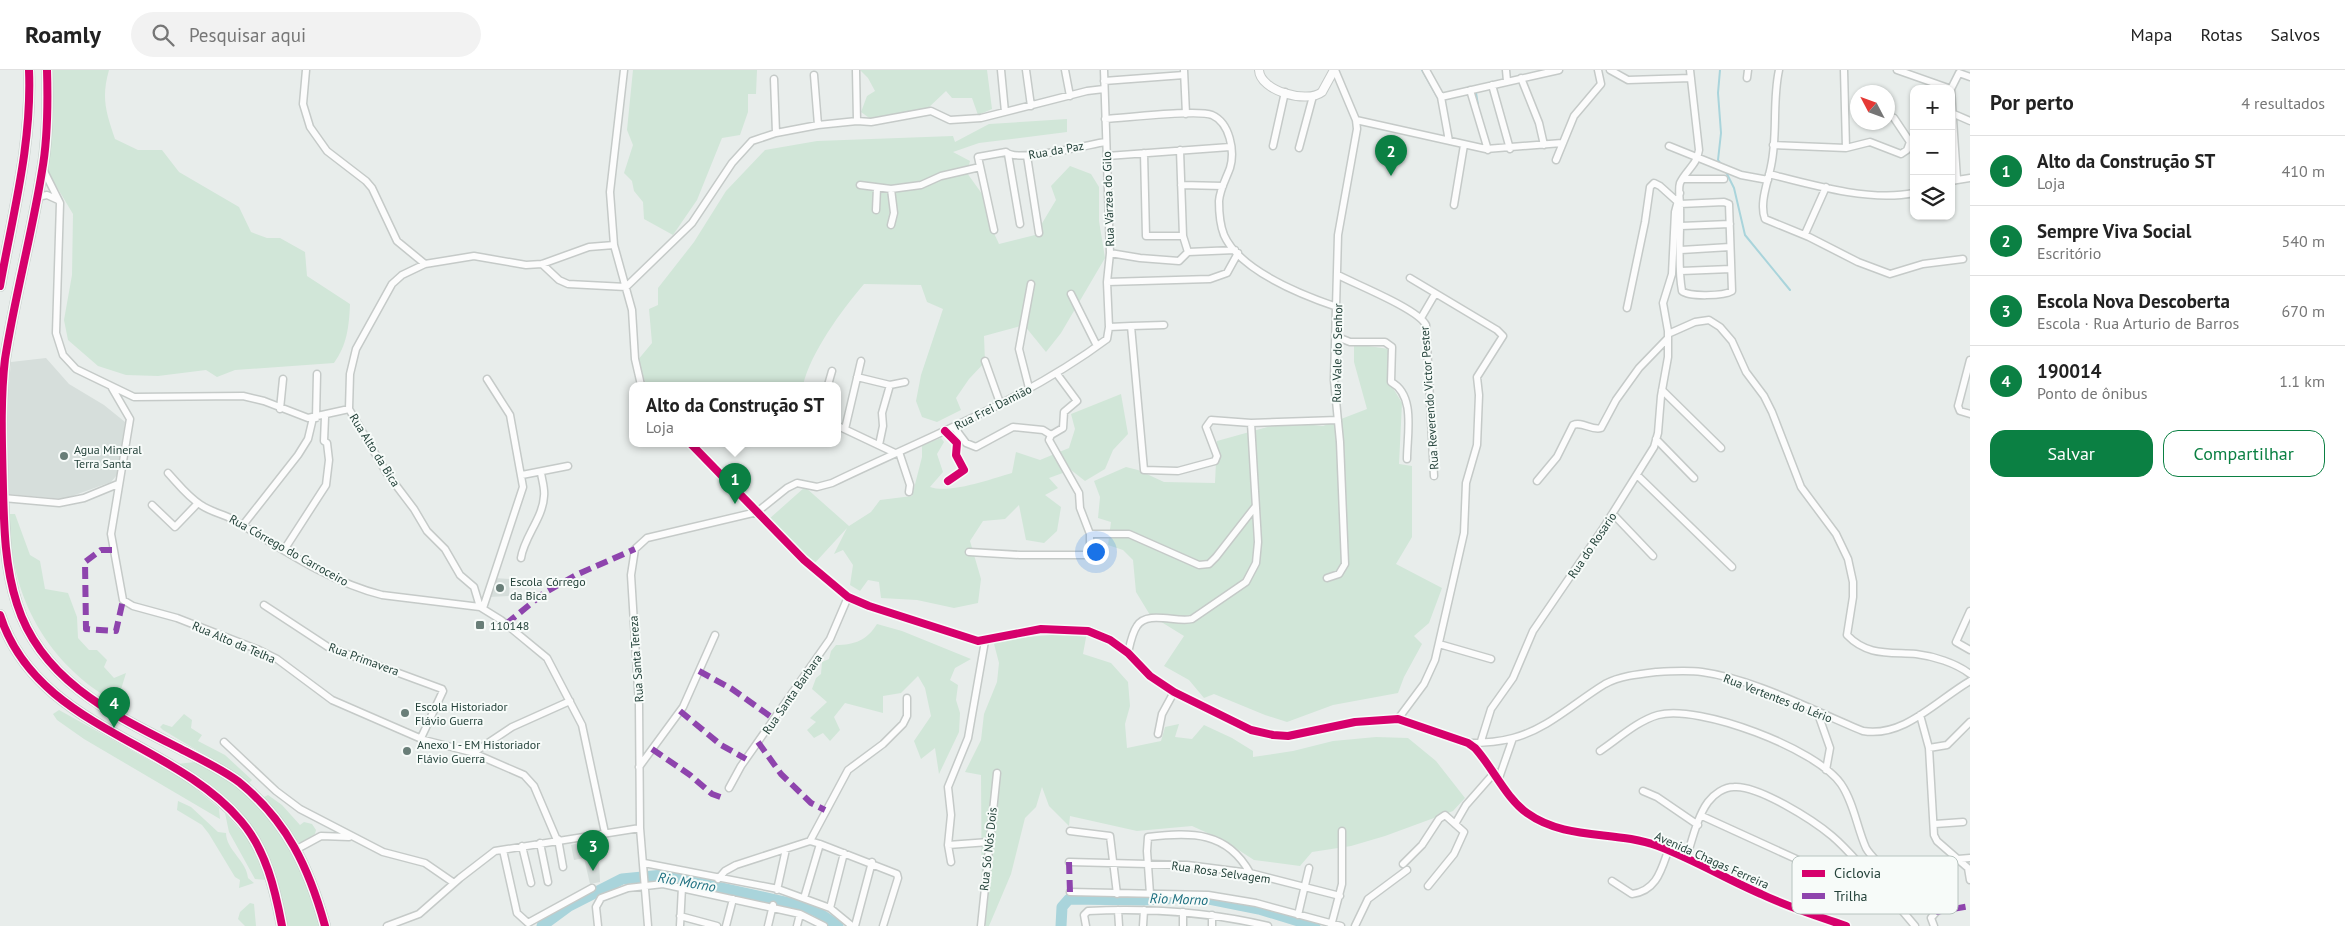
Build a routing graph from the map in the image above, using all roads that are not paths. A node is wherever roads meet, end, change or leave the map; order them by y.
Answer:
1 (29, 70) edge
2 (47, 70) edge
3 (306, 70) edge
4 (624, 70) edge
5 (856, 70) edge
6 (1000, 70) edge
7 (1026, 70) edge
8 (1065, 70) edge
9 (1104, 70) edge
10 (1259, 70) edge
11 (1334, 70) edge
12 (1426, 70) edge
13 (1506, 70) edge
14 (1559, 70) edge
15 (1598, 70) edge
16 (1610, 70) edge
17 (1690, 70) edge
18 (1748, 70) edge
19 (1779, 70) edge
20 (1844, 70) edge
21 (1897, 70) edge
22 (1184, 72) edge
23 (814, 76) dead end
24 (1970, 77) edge
25 (1521, 78) junction
26 (1691, 78) junction
27 (1747, 78) dead end
28 (774, 79) dead end
29 (1104, 81) junction
30 (1507, 81) junction
31 (1492, 85) junction
32 (1942, 85) edge
33 (1952, 85) edge
34 (1104, 89) junction
35 (1470, 90) junction
36 (1285, 92) junction
37 (1316, 95) junction
38 (1070, 96) junction
39 (1440, 97) junction
40 (1031, 106) junction
41 (1005, 112) junction
42 (1186, 114) junction
43 (1955, 114) edge
44 (1106, 119) junction
45 (1356, 120) junction
46 (1895, 120) edge
47 (857, 121) junction
48 (1970, 121) edge
49 (818, 125) junction
50 (1954, 130) edge
51 (776, 133) junction
52 (1449, 141) junction
53 (1105, 142) junction
54 (1562, 143) junction
55 (1464, 145) junction
56 (1544, 145) junction
57 (1773, 145) junction
58 (1273, 146) dead end
59 (1670, 146) dead end
60 (1230, 147) junction
61 (1299, 148) dead end
62 (1846, 148) junction
63 (1510, 149) junction
64 (1180, 150) junction
65 (1488, 150) junction
66 (1144, 153) junction
67 (1008, 154) junction
68 (1027, 156) junction
69 (1107, 156) junction
70 (1698, 157) junction
71 (1556, 160) dead end
72 (980, 167) junction
73 (43, 169) junction
74 (1954, 175) edge
75 (1768, 177) junction
76 (1970, 178) edge
77 (1684, 179) junction
78 (1724, 179) dead end
79 (1955, 180) edge
80 (860, 185) dead end
81 (1181, 185) junction
82 (1223, 186) junction
83 (1826, 187) junction
84 (877, 188) junction
85 (891, 189) junction
86 (1910, 194) edge
87 (37, 197) junction
88 (60, 203) junction
89 (1679, 203) junction
90 (1454, 205) dead end
91 (876, 210) dead end
92 (1020, 224) dead end
93 (1730, 224) junction
94 (891, 225) dead end
95 (1681, 226) junction
96 (994, 230) dead end
97 (1039, 233) dead end
98 (1804, 234) junction
99 (1183, 236) junction
100 (614, 245) junction
101 (1730, 247) junction
102 (1681, 250) junction
103 (1236, 251) junction
104 (1188, 252) junction
105 (1110, 253) junction
106 (1964, 259) dead end
107 (425, 264) junction
108 (542, 264) junction
109 (1731, 270) junction
110 (1681, 271) junction
111 (1338, 275) junction
112 (1410, 278) dead end
113 (1107, 282) junction
114 (1030, 284) dead end
115 (0, 286) edge
116 (626, 287) junction
117 (1071, 294) dead end
118 (1435, 294) junction
119 (1337, 307) junction
120 (1627, 308) dead end
121 (1422, 319) junction
122 (1164, 325) dead end
123 (1131, 326) junction
124 (1109, 327) junction
125 (1336, 336) junction
126 (1668, 336) junction
127 (1097, 346) junction
128 (1970, 360) edge
129 (861, 361) dead end
130 (985, 361) dead end
131 (832, 371) dead end
132 (317, 374) dead end
133 (1057, 374) junction
134 (857, 377) junction
135 (283, 379) dead end
136 (487, 379) dead end
137 (640, 382) edge
138 (829, 382) edge
139 (904, 382) dead end
140 (890, 385) junction
141 (112, 388) junction
142 (1029, 388) junction
143 (1662, 390) junction
144 (1000, 403) junction
145 (280, 409) junction
146 (349, 410) junction
147 (1970, 414) edge
148 (325, 416) junction
149 (314, 418) junction
150 (1338, 420) junction
151 (1251, 423) junction
152 (841, 427) edge
153 (954, 427) junction
154 (846, 429) junction
155 (1051, 435) junction
156 (1656, 439) junction
157 (879, 445) junction
158 (694, 447) edge
159 (1721, 448) dead end
160 (897, 453) junction
161 (1407, 459) dead end
162 (568, 466) dead end
163 (168, 473) dead end
164 (541, 473) junction
165 (522, 475) junction
166 (1637, 475) junction
167 (1434, 476) dead end
168 (1694, 478) dead end
169 (1537, 481) dead end
170 (118, 484) junction
171 (910, 492) dead end
172 (780, 495) joint
173 (3, 498) junction
174 (198, 503) junction
175 (152, 505) dead end
176 (1255, 508) junction
177 (757, 512) junction
178 (1613, 514) junction
179 (243, 525) junction
180 (1090, 534) junction
181 (284, 550) junction
182 (969, 552) dead end
183 (1653, 556) dead end
184 (521, 558) dead end
185 (1732, 567) dead end
186 (1327, 578) dead end
187 (848, 597) junction
188 (264, 605) dead end
189 (481, 608) junction
190 (1970, 611) edge
191 (0, 615) edge
192 (715, 635) dead end
193 (985, 641) junction
194 (1439, 644) junction
195 (1970, 650) edge
196 (1128, 653) junction
197 (1491, 659) dead end
198 (1970, 674) edge
199 (1970, 681) edge
200 (1174, 692) junction
201 (906, 698) dead end
202 (570, 700) junction
203 (1816, 711) junction
204 (1920, 715) junction
205 (1398, 719) junction
206 (1970, 722) edge
207 (1158, 734) dead end
208 (422, 738) junction
209 (1513, 738) junction
210 (1481, 741) junction
211 (224, 742) dead end
212 (1468, 743) junction
213 (1929, 748) junction
214 (1600, 751) dead end
215 (473, 753) junction
216 (639, 767) junction
217 (1826, 770) junction
218 (997, 773) dead end
219 (1497, 776) junction
220 (729, 788) dead end
221 (1643, 791) dead end
222 (1702, 816) junction
223 (1963, 822) dead end
224 (1455, 824) junction
225 (1935, 824) junction
226 (1698, 825) junction
227 (640, 828) junction
228 (1070, 831) dead end
229 (1342, 831) dead end
230 (605, 833) junction
231 (351, 837) junction
232 (558, 840) junction
233 (810, 841) junction
234 (989, 842) junction
235 (540, 843) junction
236 (820, 844) junction
237 (948, 845) junction
238 (522, 846) junction
239 (296, 849) junction
240 (786, 849) junction
241 (503, 850) junction
242 (1668, 851) junction
243 (844, 853) junction
244 (1792, 856) edge
245 (1852, 856) edge
246 (1873, 856) edge
247 (1954, 856) edge
248 (1970, 858) edge
249 (1686, 859) junction
250 (1958, 860) joint
251 (872, 862) junction
252 (951, 862) dead end
253 (1069, 862) dead end
254 (644, 864) junction
255 (1147, 864) junction
256 (1113, 865) junction
257 (564, 867) dead end
258 (1309, 868) dead end
259 (1250, 873) junction
260 (718, 879) junction
261 (1970, 880) edge
262 (1612, 881) dead end
263 (548, 882) dead end
264 (454, 883) junction
265 (531, 883) dead end
266 (645, 883) junction
267 (1305, 886) junction
268 (1428, 886) dead end
269 (682, 887) junction
270 (592, 888) dead end
271 (777, 890) junction
272 (1070, 892) dead end
273 (1117, 894) junction
274 (1150, 894) junction
275 (1340, 896) junction
276 (804, 898) junction
277 (733, 899) junction
278 (773, 906) junction
279 (1792, 906) edge
280 (830, 908) junction
281 (1118, 910) junction
282 (1144, 910) junction
283 (1183, 912) junction
284 (800, 914) junction
285 (1813, 914) edge
286 (1905, 914) edge
287 (1934, 914) edge
288 (1212, 915) junction
289 (1298, 915) junction
290 (680, 916) junction
291 (1242, 923) edge
292 (1332, 924) edge
293 (883, 925) edge
294 (282, 926) edge
295 (325, 926) edge
296 (388, 926) edge
297 (598, 926) edge
298 (648, 926) edge
299 (680, 926) edge
300 (717, 926) edge
301 (726, 926) edge
302 (768, 926) edge
303 (797, 926) edge
304 (824, 926) edge
305 (854, 926) edge
306 (892, 926) edge
307 (981, 926) edge
308 (1086, 926) edge
309 (1119, 926) edge
310 (1143, 926) edge
311 (1183, 926) edge
312 (1212, 926) edge
313 (1268, 926) edge
314 (1341, 926) edge
315 (1355, 926) edge
316 (1846, 926) edge
317 (1915, 926) edge
318 (1934, 926) edge

1 - 115 highway
2 - 73 highway
3 - 107 street
4 - 100 street
5 - 47 street
6 - 41 street
7 - 40 street
8 - 38 street
9 - 29 street, Rua Várzea do Gilo
10 - 36 street
11 - 37 street
11 - 45 street
12 - 39 street
13 - 30 street
14 - 25 street
15 - 54 street
16 - 26 street
17 - 26 street
18 - 27 street
19 - 57 street
20 - 62 street
21 - 32 street
22 - 29 street
22 - 42 street
23 - 49 street
24 - 33 street
25 - 30 street
25 - 56 street
26 - 70 street
28 - 51 street
29 - 34 street, Rua Várzea do Gilo
30 - 31 street
31 - 35 street
31 - 63 street
34 - 38 street
34 - 44 street, Rua Várzea do Gilo
35 - 39 street
35 - 65 street
36 - 37 street
36 - 58 street
37 - 61 street
38 - 40 street
39 - 52 street
40 - 41 street
41 - 47 street
42 - 44 street
42 - 60 street
43 - 48 street
44 - 53 street, Rua Várzea do Gilo
45 - 52 street
45 - 111 street, Rua Vale do Senhor
46 - 62 street
47 - 49 street
49 - 51 street
50 - 74 street
51 - 116 street
52 - 55 street
53 - 68 street, Rua da Paz
53 - 69 street, Rua Várzea do Gilo
54 - 56 street
54 - 71 street
55 - 65 street
55 - 90 street
56 - 63 street
57 - 62 street
57 - 75 street
59 - 70 street
60 - 64 street
60 - 82 street
63 - 65 street
64 - 66 street
64 - 81 street
66 - 69 street
66 - 99 street
67 - 68 street, Rua da Paz
67 - 72 street, Rua da Paz
67 - 92 street
68 - 97 street
69 - 105 street, Rua Várzea do Gilo
70 - 75 street
70 - 77 street
72 - 85 street
72 - 96 street
73 - 87 highway
73 - 88 street
75 - 83 street
75 - 98 street
76 - 79 street
77 - 78 street
77 - 89 street
80 - 84 street
81 - 82 street
81 - 99 street
82 - 103 street
83 - 86 street
83 - 98 street
84 - 85 street
84 - 91 street
85 - 94 street
87 - 88 street
87 - 173 highway
88 - 141 street
89 - 93 street
89 - 95 street
89 - 120 street
89 - 126 street, Rua do Rosario
93 - 95 street
93 - 101 street
95 - 102 street
98 - 106 street
99 - 104 street
100 - 108 street
100 - 116 street
101 - 102 street
101 - 109 street
102 - 110 street
103 - 104 street
103 - 113 street
103 - 119 street
104 - 105 street
105 - 113 street, Rua Várzea do Gilo
107 - 108 street, Rua Alto da Bica
107 - 146 street, Rua Alto da Bica
108 - 116 street
109 - 110 street
109 - 110 street
111 - 119 street, Rua Vale do Senhor
111 - 121 street
112 - 118 street
113 - 124 street, Rua Várzea do Gilo
114 - 142 street
116 - 137 street
117 - 127 street
118 - 121 street
118 - 194 street
119 - 125 street, Rua Vale do Senhor
121 - 167 street, Rua Reverendo Victor Pester
122 - 123 street
123 - 124 street
123 - 151 street
124 - 127 street, Rua Frei Damião
125 - 150 street, Rua Vale do Senhor
125 - 161 street
126 - 143 street, Rua do Rosario
126 - 169 street
126 - 198 street
127 - 133 street, Rua Frei Damião
128 - 147 street
129 - 134 street
130 - 144 street
131 - 138 street
132 - 149 street
133 - 142 street, Rua Frei Damião
133 - 155 street
134 - 140 street
134 - 154 street
135 - 145 street
136 - 165 street
139 - 140 street
140 - 157 street
141 - 145 street
141 - 170 street
142 - 144 street, Rua Frei Damião
143 - 156 street, Rua do Rosario
143 - 159 street
144 - 153 street, Rua Frei Damião
145 - 149 street
146 - 148 street
146 - 189 street, Rua Alto da Bica
148 - 149 street
148 - 181 street
149 - 179 street
150 - 151 street
150 - 186 street, Rua Vale do Senhor
151 - 176 street
152 - 154 street
153 - 155 street
153 - 160 street, Rua Frei Damião
154 - 157 street
155 - 180 street
156 - 166 street, Rua do Rosario
156 - 168 street
157 - 160 street
158 - 177 street, Avenida Chagas Ferreira
160 - 171 street
160 - 172 street, Rua Frei Damião
162 - 164 street
163 - 174 street, Rua Córrego do Carroceiro
164 - 165 street
164 - 184 street
165 - 189 street
166 - 178 street, Rua do Rosario
166 - 185 street
170 - 173 street
170 - 208 street, Rua Alto da Telha
172 - 177 street, Rua Santa Tereza
173 - 239 highway
174 - 175 street
174 - 179 street, Rua Córrego do Carroceiro
176 - 180 street
176 - 196 street
177 - 187 street, Avenida Chagas Ferreira
177 - 216 street, Rua Santa Tereza
178 - 183 street
178 - 210 street, Rua do Rosario
179 - 181 street, Rua Córrego do Carroceiro
180 - 182 street
181 - 189 street, Rua Córrego do Carroceiro
187 - 193 street, Avenida Chagas Ferreira
187 - 220 street, Rua Santa Barbara
188 - 208 street, Rua Primavera
189 - 202 street
190 - 195 street
191 - 294 highway
192 - 216 street
193 - 196 street, Avenida Chagas Ferreira
193 - 237 street
194 - 197 street
194 - 205 street
196 - 200 street, Avenida Chagas Ferreira
199 - 204 street, Rua Vertentes do Lério
200 - 205 street, Avenida Chagas Ferreira
200 - 207 street
201 - 233 street
202 - 215 street
202 - 230 street
203 - 204 street, Rua Vertentes do Lério
203 - 209 street, Rua Vertentes do Lério
203 - 217 street
204 - 213 street
205 - 212 street, Avenida Chagas Ferreira
206 - 213 street
208 - 215 street, Rua Alto da Telha
209 - 210 street, Rua Vertentes do Lério
209 - 219 street
210 - 212 street, Rua Vertentes do Lério
211 - 231 street
212 - 219 street, Avenida Chagas Ferreira
213 - 225 street
214 - 217 street
215 - 232 street, Rua Alto da Telha
216 - 227 street, Rua Santa Tereza
217 - 246 street
218 - 234 street, Rua Só Nós Dois
219 - 224 street
219 - 242 street, Avenida Chagas Ferreira
221 - 226 street
222 - 226 street
222 - 244 street
222 - 245 street
223 - 225 street
224 - 268 street
224 - 315 street
225 - 247 street
226 - 249 street
227 - 230 street
227 - 254 street, Rua Santa Tereza
228 - 256 street
229 - 275 street
230 - 232 street
231 - 239 street
231 - 264 street
232 - 235 street
232 - 257 street, Rua Alto da Telha
233 - 236 street
233 - 240 street
234 - 237 street
234 - 307 street, Rua Só Nós Dois
235 - 238 street
235 - 263 street
236 - 243 street
236 - 276 street
237 - 252 street
238 - 241 street
238 - 265 street
239 - 295 highway
240 - 260 street
240 - 271 street
241 - 264 street
241 - 270 street
242 - 249 street, Avenida Chagas Ferreira
242 - 262 street
243 - 251 street
243 - 280 street
248 - 250 street
249 - 279 street, Avenida Chagas Ferreira
250 - 261 street
251 - 293 street
251 - 305 street
253 - 256 street, Rua Rosa Selvagem
254 - 260 street
254 - 266 street, Rua Santa Tereza
255 - 256 street, Rua Rosa Selvagem
255 - 259 street, Rua Rosa Selvagem
255 - 259 street
255 - 274 street
256 - 273 street
258 - 267 street
259 - 267 street, Rua Rosa Selvagem
260 - 271 street
264 - 296 street
266 - 269 street
266 - 297 street
266 - 298 street, Rua Santa Tereza
267 - 275 street, Rua Rosa Selvagem
267 - 289 street
269 - 277 street
269 - 290 street
271 - 276 street
272 - 273 street
273 - 274 street
274 - 289 street
275 - 292 street
276 - 280 street
277 - 278 street
277 - 301 street
278 - 284 street
278 - 302 street
280 - 305 street
281 - 282 street
281 - 308 street
281 - 309 street
282 - 283 street
282 - 310 street
283 - 288 street
283 - 311 street
284 - 303 street
284 - 304 street
285 - 316 street, Avenida Chagas Ferreira
286 - 317 street
287 - 318 street
288 - 291 street
288 - 312 street
289 - 292 street
290 - 299 street
290 - 300 street
291 - 313 street
292 - 314 street
293 - 306 street

